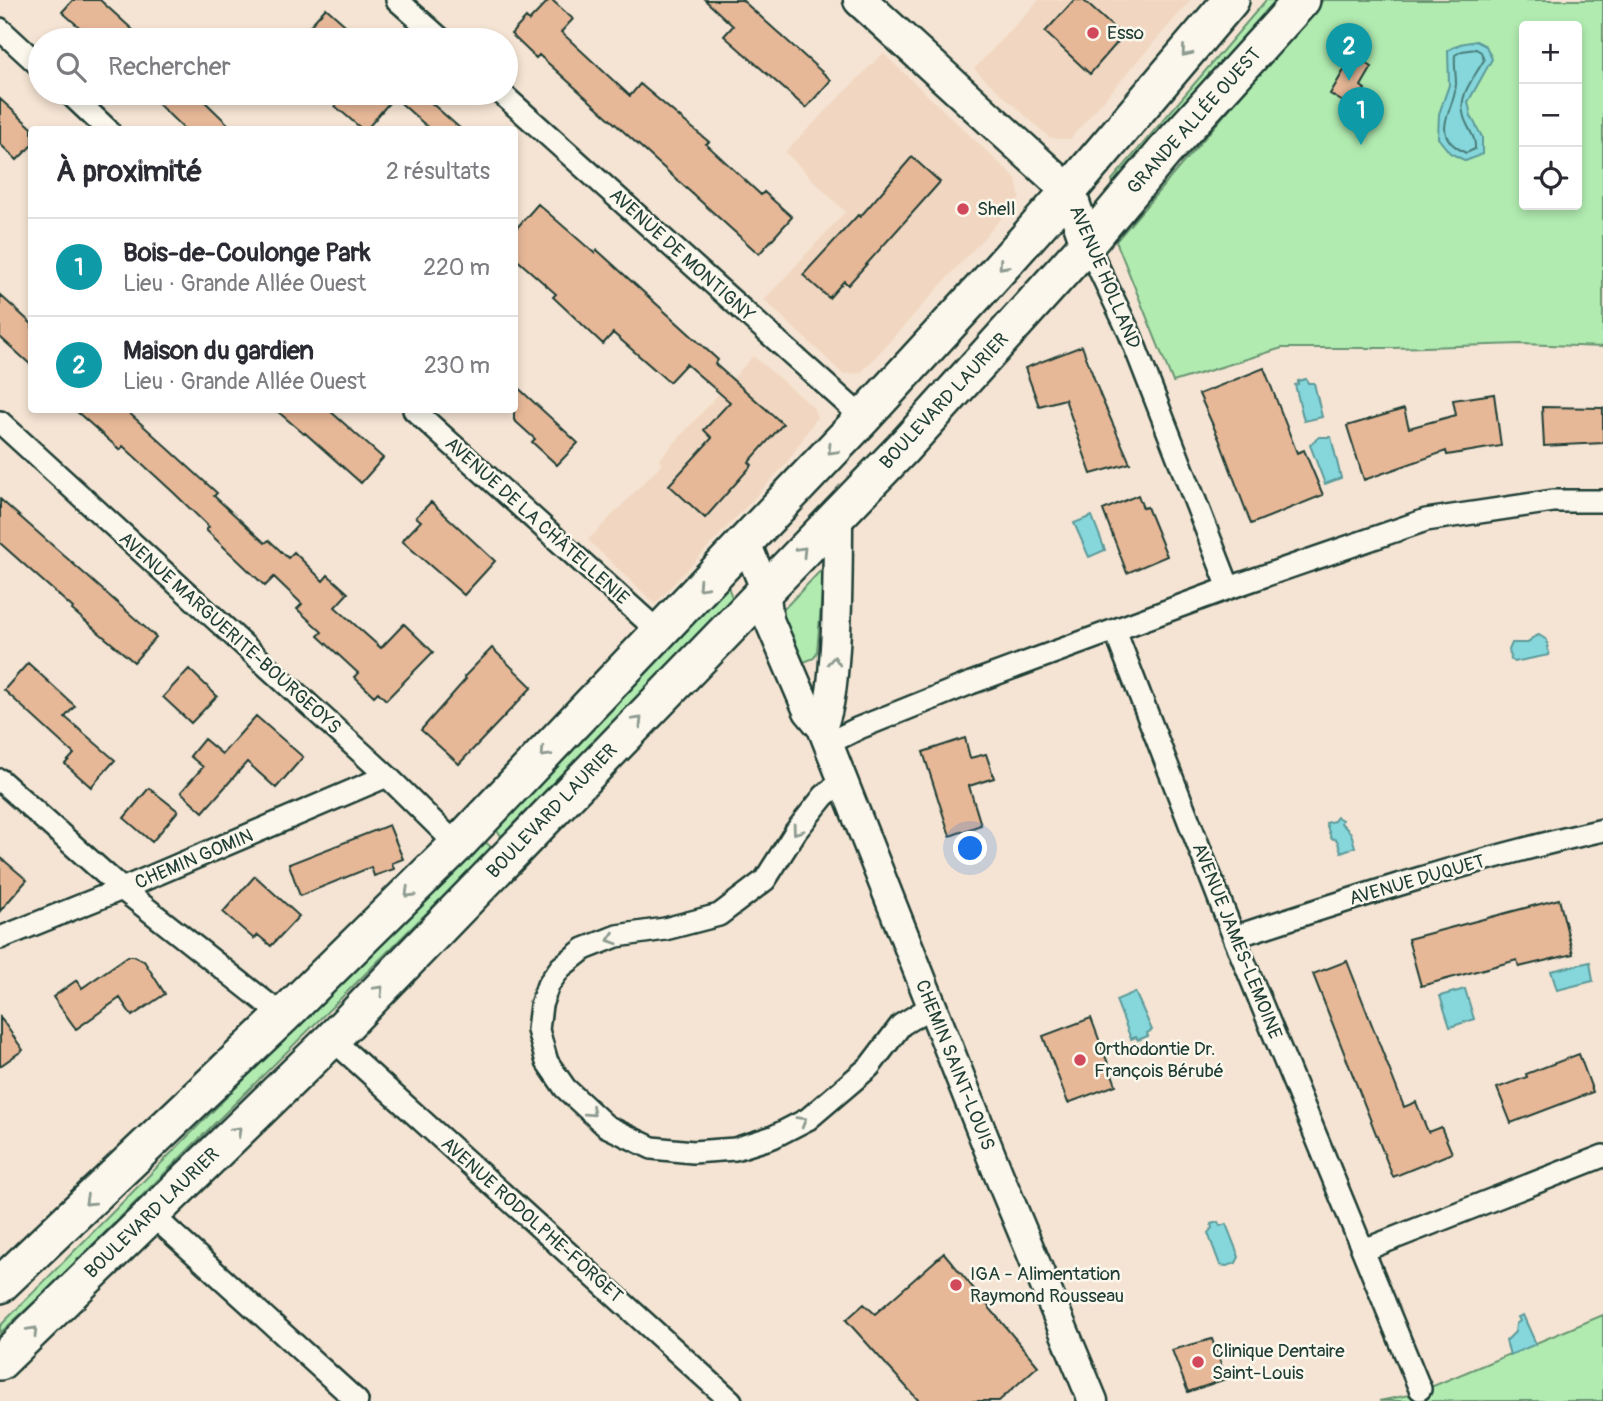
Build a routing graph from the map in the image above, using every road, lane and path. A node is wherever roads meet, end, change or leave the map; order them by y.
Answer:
1 (397, 0) edge
2 (860, 0) edge
3 (1231, 0) edge
4 (1302, 0) edge
5 (428, 28) edge
6 (0, 29) edge
7 (28, 55) edge
8 (82, 105) edge
9 (514, 105) edge
10 (104, 126) edge
11 (1069, 191) junction
12 (1087, 244) junction
13 (417, 413) edge
14 (863, 418) junction
15 (0, 422) edge
16 (1603, 502) edge
17 (838, 512) junction
18 (746, 540) junction
19 (1229, 588) junction
20 (765, 589) junction
21 (1115, 631) junction
22 (659, 632) junction
23 (825, 736) junction
24 (387, 776) junction
25 (0, 780) edge
26 (843, 780) junction
27 (1603, 830) edge
28 (457, 845) junction
29 (122, 889) junction
30 (1234, 937) junction
31 (0, 938) edge
32 (932, 1006) junction
33 (284, 1016) junction
34 (332, 1039) junction
35 (1603, 1156) edge
36 (151, 1214) junction
37 (1364, 1250) junction
38 (0, 1285) edge
39 (0, 1362) edge
40 (1420, 1389) dead end
41 (357, 1401) edge
42 (731, 1401) edge
43 (1093, 1401) edge

1 - 5 street
2 - 11 main road, AVENUE HOLLAND
3 -> 11 main road
4 - 12 main road, GRANDE ALLÉE OUEST
6 - 7 street
8 - 10 street
9 - 14 street, AVENUE DE MONTIGNY
11 - 12 main road, AVENUE HOLLAND
11 -> 14 main road
12 - 17 main road, BOULEVARD LAURIER
12 - 19 street, AVENUE HOLLAND
13 - 22 street, AVENUE DE LA CHÂTELLENIE
14 -> 18 main road
15 - 24 street, AVENUE MARGUERITE-BOURGEOYS
16 - 19 street
20 -> 17 main road, BOULEVARD LAURIER
23 -> 17 street
18 - 20 street, CHEMIN SAINT-LOUIS
18 -> 22 main road
19 - 21 street
20 - 23 street, CHEMIN SAINT-LOUIS
34 -> 20 main road, BOULEVARD LAURIER
21 - 23 street
21 - 30 street, AVENUE JAMES-LEMOINE
22 -> 28 main road
23 - 26 street, CHEMIN SAINT-LOUIS
24 - 28 street, AVENUE MARGUERITE-BOURGEOYS
24 - 29 street, CHEMIN GOMIN
25 - 29 street
26 - 32 street, CHEMIN SAINT-LOUIS
26 -> 32 street
27 - 30 street, AVENUE DUQUET
28 -> 33 main road
29 - 31 street, CHEMIN GOMIN
29 - 33 street
30 - 37 street, AVENUE JAMES-LEMOINE
32 - 43 street, CHEMIN SAINT-LOUIS
33 -> 38 main road
36 -> 34 main road, BOULEVARD LAURIER
34 - 42 street, AVENUE RODOLPHE-FORGET
35 - 37 street
39 -> 36 main road, BOULEVARD LAURIER
36 - 41 street
37 - 40 street, AVENUE JAMES-LEMOINE

